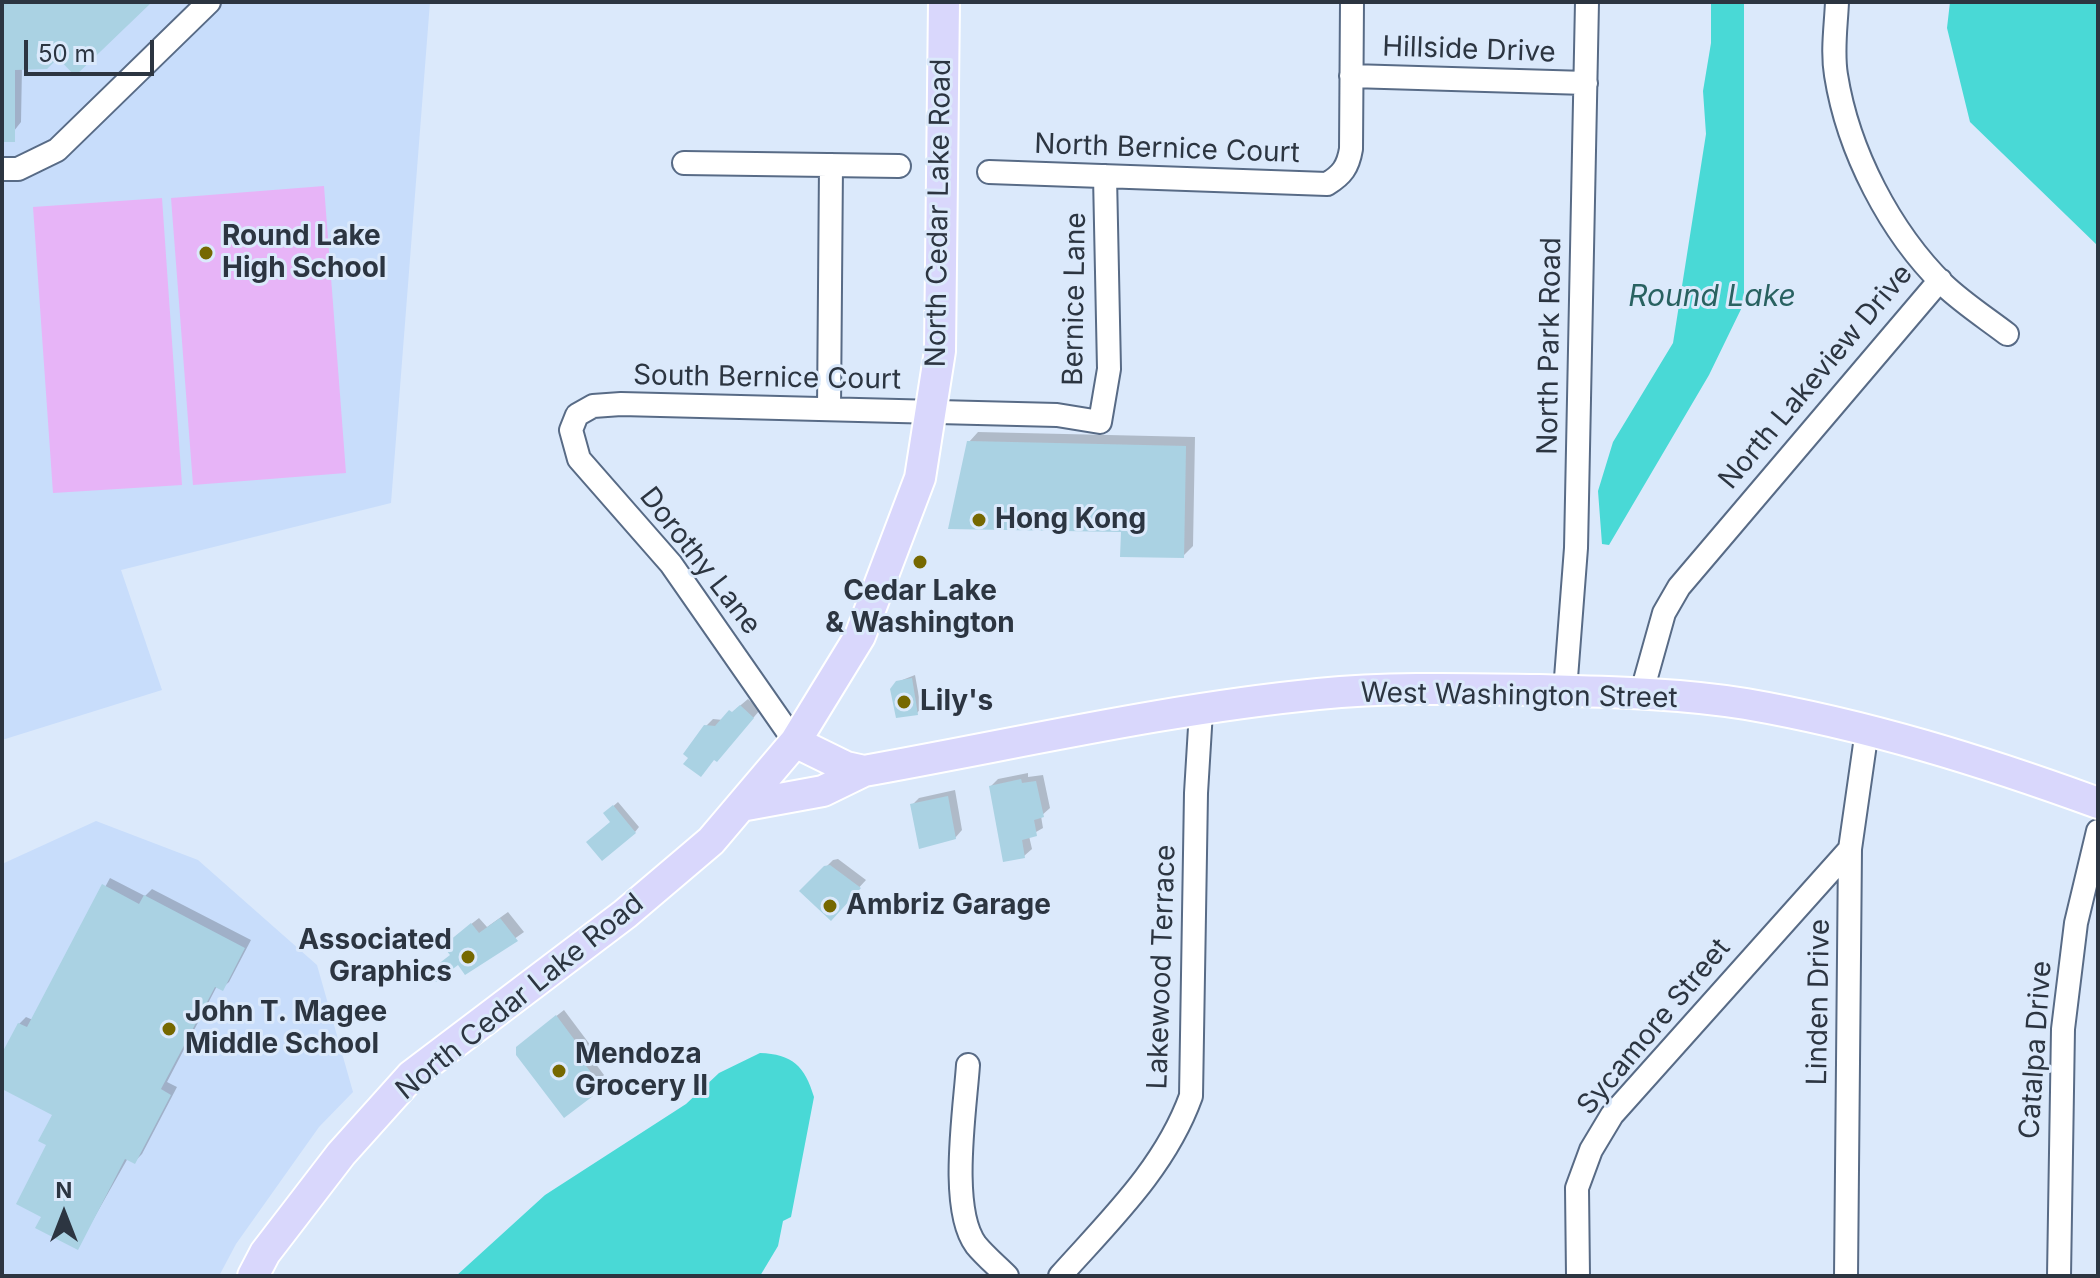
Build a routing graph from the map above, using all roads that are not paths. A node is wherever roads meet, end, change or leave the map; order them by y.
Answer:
1 (209, 2) edge
2 (944, 2) edge
3 (1352, 2) edge
4 (1587, 2) edge
5 (1837, 2) edge
6 (1351, 76) junction
7 (1586, 83) junction
8 (684, 163) dead end
9 (831, 165) junction
10 (899, 166) dead end
11 (2, 169) edge
12 (989, 172) dead end
13 (1105, 176) junction
14 (1940, 280) junction
15 (2007, 334) dead end
16 (829, 409) junction
17 (930, 412) junction
18 (577, 415) joint
19 (1100, 422) joint
20 (1565, 691) junction
21 (1641, 695) junction
22 (1201, 711) junction
23 (1867, 730) junction
24 (795, 742) junction
25 (864, 771) junction
26 (2098, 803) edge
27 (741, 806) junction
28 (2098, 831) edge
29 (1850, 849) junction
30 (968, 1065) dead end
31 (253, 1276) edge
32 (1007, 1276) edge
33 (1060, 1276) edge
34 (1578, 1276) edge
35 (1846, 1276) edge
36 (2059, 1276) edge

1 - 11 street
2 - 17 main road, North Cedar Lake Road
3 - 6 street
4 - 7 street, North Park Road
5 - 14 street, North Lakeview Drive
6 - 7 street, Hillside Drive
6 - 13 street, North Bernice Court
7 - 20 street, North Park Road
8 - 9 street
9 - 10 street
9 - 16 street
12 - 13 street, North Bernice Court
13 - 19 street, Bernice Lane
14 - 15 street
14 - 21 street, North Lakeview Drive
16 - 17 street, South Bernice Court
16 - 18 street, South Bernice Court
17 - 19 street, South Bernice Court
17 - 24 main road, North Cedar Lake Road
18 - 24 street, Dorothy Lane
20 - 21 main road, West Washington Street
20 - 22 main road, West Washington Street
21 - 23 main road, West Washington Street
22 - 25 main road, West Washington Street
22 - 33 street, Lakewood Terrace
23 - 26 main road, West Washington Street
23 - 29 street, Linden Drive
24 - 25 main road, West Washington Street
24 - 27 main road, North Cedar Lake Road
25 - 27 main road
27 - 31 main road, North Cedar Lake Road
28 - 36 street, Catalpa Drive
29 - 34 street, Sycamore Street
29 - 35 street, Linden Drive
30 - 32 street

